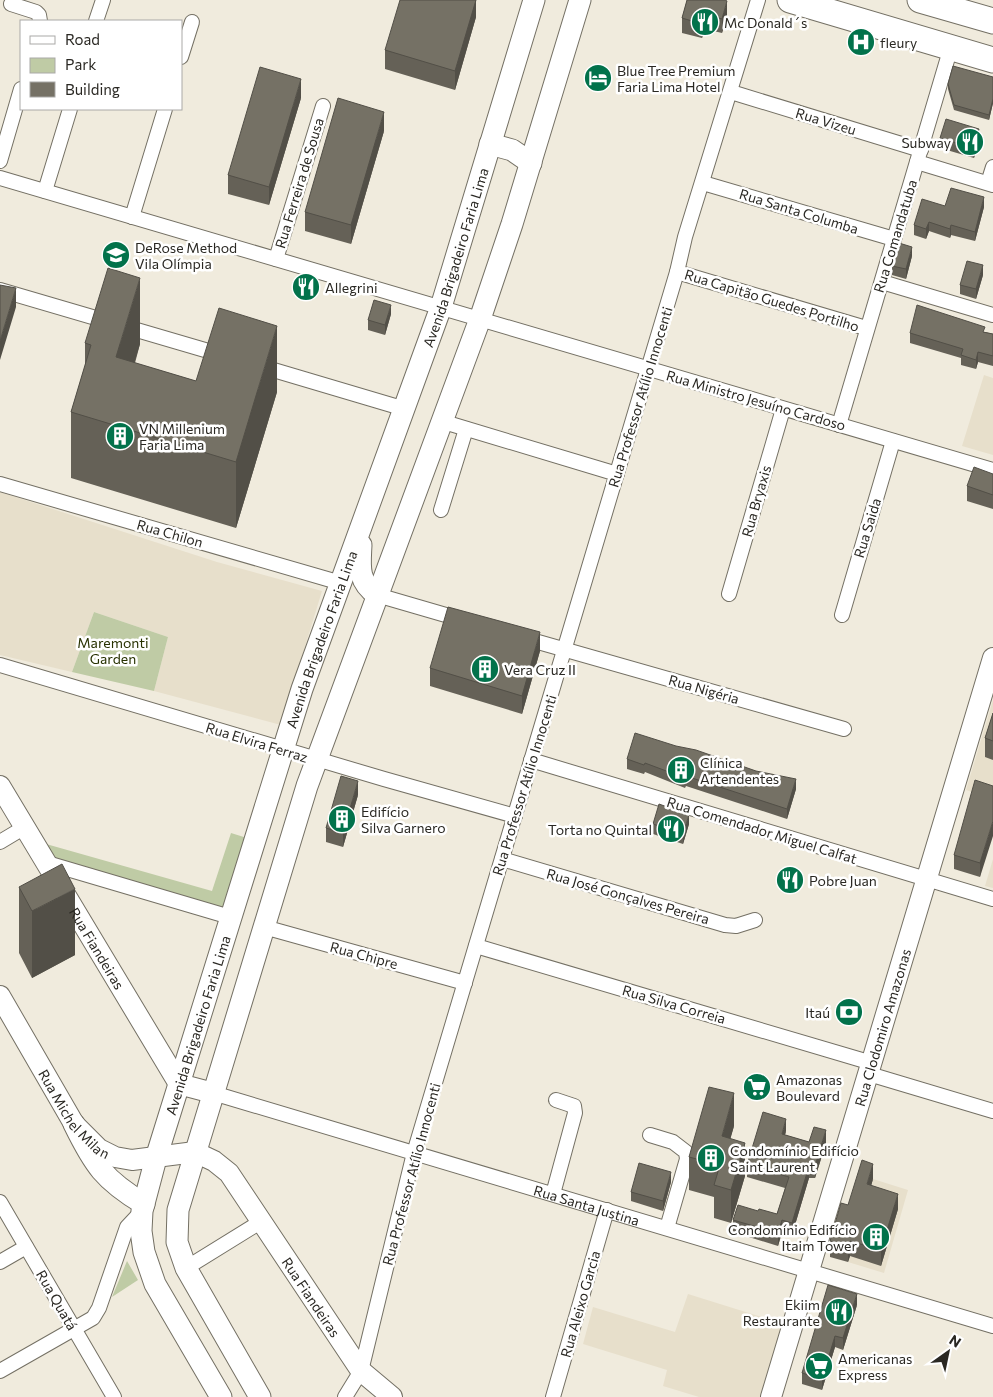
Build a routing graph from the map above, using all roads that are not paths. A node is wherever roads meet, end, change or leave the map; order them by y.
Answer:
1 (103, 0) edge
2 (534, 0) edge
3 (580, 0) edge
4 (758, 0) edge
5 (790, 0) edge
6 (920, 0) edge
7 (11, 4) dead end
8 (40, 20) edge
9 (96, 20) edge
10 (993, 21) edge
11 (192, 22) dead end
12 (950, 47) junction
13 (182, 54) edge
14 (993, 60) edge
15 (20, 92) edge
16 (731, 92) junction
17 (322, 106) dead end
18 (70, 110) edge
19 (165, 110) edge
20 (490, 144) junction
21 (919, 156) junction
22 (0, 161) edge
23 (531, 163) junction
24 (993, 167) edge
25 (0, 178) edge
26 (704, 183) junction
27 (991, 184) edge
28 (45, 191) junction
29 (132, 217) junction
30 (894, 240) junction
31 (276, 259) junction
32 (677, 272) junction
33 (882, 282) junction
34 (0, 290) edge
35 (441, 308) junction
36 (993, 316) edge
37 (480, 319) junction
38 (866, 328) junction
39 (648, 369) junction
40 (405, 409) junction
41 (784, 409) junction
42 (444, 422) junction
43 (839, 425) junction
44 (466, 429) junction
45 (893, 441) junction
46 (993, 470) edge
47 (617, 474) junction
48 (0, 484) edge
49 (441, 510) dead end
50 (362, 527) junction
51 (341, 583) junction
52 (729, 594) dead end
53 (377, 595) junction
54 (842, 615) dead end
55 (477, 624) edge
56 (515, 635) edge
57 (564, 649) junction
58 (993, 658) edge
59 (0, 665) edge
60 (844, 728) dead end
61 (283, 749) junction
62 (317, 759) junction
63 (531, 760) junction
64 (0, 786) edge
65 (515, 816) junction
66 (25, 827) junction
67 (0, 842) edge
68 (502, 859) junction
69 (46, 863) junction
70 (928, 880) junction
71 (993, 899) edge
72 (230, 916) junction
73 (755, 920) dead end
74 (264, 927) junction
75 (476, 946) junction
76 (465, 983) junction
77 (0, 996) edge
78 (871, 1068) junction
79 (179, 1084) junction
80 (213, 1093) junction
81 (556, 1100) dead end
82 (993, 1111) edge
83 (74, 1124) junction
84 (650, 1136) dead end
85 (194, 1152) junction
86 (414, 1153) junction
87 (156, 1158) junction
88 (553, 1194) junction
89 (0, 1202) edge
90 (143, 1207) junction
91 (607, 1210) junction
92 (262, 1221) junction
93 (667, 1228) junction
94 (26, 1247) junction
95 (0, 1262) edge
96 (186, 1268) junction
97 (809, 1271) junction
98 (993, 1326) edge
99 (74, 1329) junction
100 (361, 1371) junction
101 (0, 1372) edge
102 (114, 1397) edge
103 (221, 1397) edge
104 (260, 1397) edge
105 (345, 1397) edge
106 (392, 1397) edge
107 (554, 1397) edge
108 (771, 1397) edge

1 - 9 street
2 - 20 main road, Avenida Brigadeiro Faria Lima
3 - 23 main road
4 - 16 street, Rua Professor Atílio Innocenti
5 - 12 highway
6 - 10 highway
7 - 8 street
11 - 13 street
12 - 14 highway
12 - 21 street, Rua Comandatuba
15 - 22 street
16 - 21 street, Rua Vizeu
16 - 26 street, Rua Professor Atílio Innocenti
17 - 31 street, Rua Ferreira de Sousa
18 - 28 street
19 - 29 street
20 - 23 main road
20 - 35 main road, Avenida Brigadeiro Faria Lima
21 - 27 street, Rua Vizeu
21 - 30 street, Rua Comandatuba
23 - 37 main road
24 - 27 street
25 - 28 street, Rua Ministro Jesuíno Cardoso
26 - 30 street, Rua Santa Columba
26 - 32 street, Rua Professor Atílio Innocenti
28 - 29 street, Rua Ministro Jesuíno Cardoso
29 - 31 street, Rua Ministro Jesuíno Cardoso
30 - 33 street, Rua Comandatuba
31 - 35 street, Rua Ministro Jesuíno Cardoso
32 - 38 street, Rua Capitão Guedes Portilho
32 - 39 street, Rua Professor Atílio Innocenti
33 - 36 street
33 - 38 street, Rua Comandatuba
34 - 40 street
35 - 37 street, Rua Ministro Jesuíno Cardoso
35 - 40 main road, Avenida Brigadeiro Faria Lima
37 - 39 street, Rua Ministro Jesuíno Cardoso
37 - 42 main road
38 - 43 street, Rua Comandatuba
39 - 41 street, Rua Ministro Jesuíno Cardoso
39 - 47 street, Rua Professor Atílio Innocenti
40 - 50 main road, Avenida Brigadeiro Faria Lima
41 - 43 street, Rua Ministro Jesuíno Cardoso
41 - 52 street, Rua Bryaxis
42 - 44 street
42 - 53 main road
43 - 45 street, Rua Ministro Jesuíno Cardoso
44 - 47 street
44 - 49 street
45 - 46 street, Rua Ministro Jesuíno Cardoso
45 - 54 street, Rua Saida
47 - 57 street, Rua Professor Atílio Innocenti
48 - 51 street, Rua Chilon
50 - 51 main road, Avenida Brigadeiro Faria Lima
50 - 53 main road
51 - 61 main road, Avenida Brigadeiro Faria Lima
53 - 55 street
53 - 62 main road
56 - 57 street
57 - 60 street, Rua Nigéria
57 - 63 street, Rua Professor Atílio Innocenti
58 - 70 street, Rua Clodomiro Amazonas
59 - 61 street, Rua Elvira Ferraz
61 - 62 street, Rua Elvira Ferraz
61 - 72 main road, Avenida Brigadeiro Faria Lima
62 - 65 street, Rua Elvira Ferraz
62 - 74 main road
63 - 65 street, Rua Professor Atílio Innocenti
63 - 70 street, Rua Comendador Miguel Calfat
64 - 66 street, Rua Fiandeiras
65 - 68 street, Rua Professor Atílio Innocenti
66 - 67 street
66 - 69 street, Rua Fiandeiras
68 - 73 street, Rua José Gonçalves Pereira
68 - 75 street, Rua Professor Atílio Innocenti
69 - 72 street
69 - 79 street, Rua Fiandeiras
70 - 71 street, Rua Comendador Miguel Calfat
70 - 78 street, Rua Clodomiro Amazonas
72 - 79 main road, Avenida Brigadeiro Faria Lima
74 - 76 street, Rua Chipre
74 - 80 main road
75 - 76 street, Rua Professor Atílio Innocenti
75 - 78 street, Rua Silva Correia
76 - 86 street, Rua Professor Atílio Innocenti
77 - 83 street, Rua Michel Milan
78 - 82 street, Rua Silva Correia
78 - 97 street, Rua Clodomiro Amazonas
79 - 80 street, Rua Santa Justina
79 - 87 main road, Avenida Brigadeiro Faria Lima
80 - 85 main road
80 - 86 street, Rua Santa Justina
81 - 88 street
83 - 87 street, Rua Michel Milan
83 - 90 main road
84 - 93 street
85 - 87 street, Rua Michel Milan
85 - 92 street, Rua Fiandeiras
85 - 96 main road
86 - 88 street, Rua Santa Justina
86 - 100 street, Rua Professor Atílio Innocenti
87 - 90 main road, Avenida Brigadeiro Faria Lima
88 - 91 street, Rua Santa Justina
89 - 94 street, Rua Quatá
90 - 99 street
90 - 103 main road, Avenida Brigadeiro Faria Lima
91 - 93 street, Rua Santa Justina
91 - 107 street, Rua Aleixo Garcia
92 - 96 street
92 - 100 street, Rua Fiandeiras
93 - 97 street, Rua Santa Justina
94 - 95 street
94 - 99 street, Rua Quatá
96 - 104 main road
97 - 98 street, Rua Santa Justina
97 - 108 street, Rua Clodomiro Amazonas
99 - 101 street
99 - 102 street, Rua Quatá
100 - 105 street, Rua Professor Atílio Innocenti
100 - 106 street, Rua Fiandeiras

